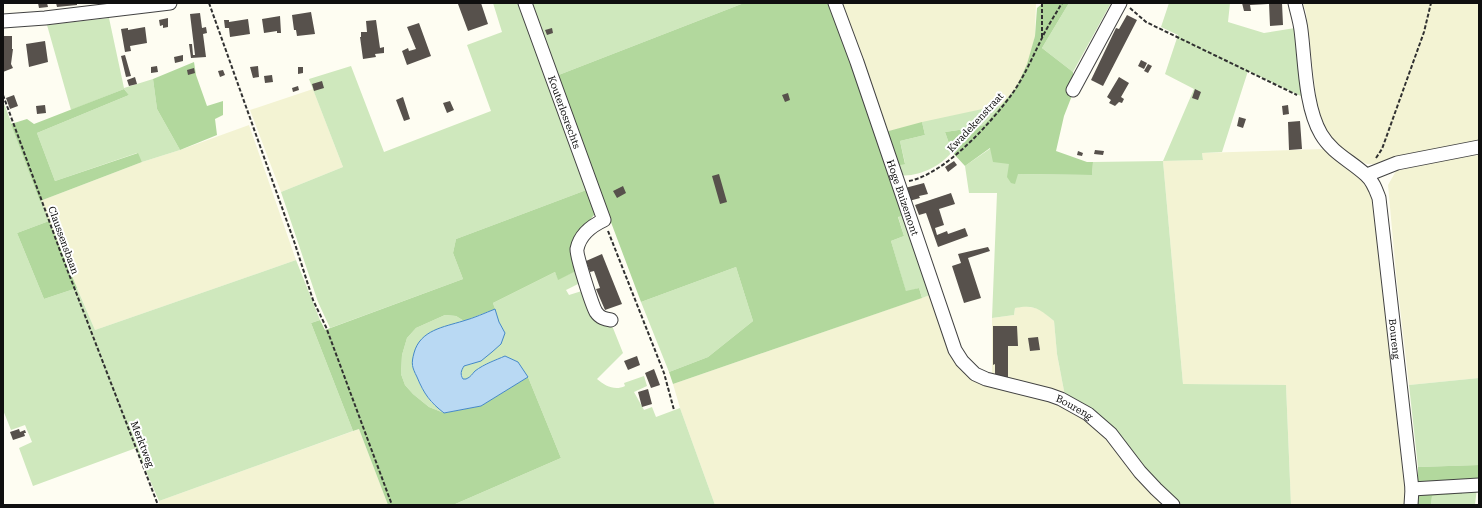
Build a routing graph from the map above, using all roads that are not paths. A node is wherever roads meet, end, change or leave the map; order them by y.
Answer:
1 (170, 3) edge
2 (525, 3) edge
3 (835, 3) edge
4 (1295, 3) edge
5 (1124, 5) edge
6 (82, 8) edge
7 (3, 20) edge
8 (1073, 90) dead end
9 (1479, 147) edge
10 (1367, 175) junction
11 (612, 320) dead end
12 (986, 379) joint
13 (1479, 485) edge
14 (1412, 489) junction
15 (1173, 505) edge
16 (1411, 505) edge

1 - 6 street
2 - 11 street, Kouterlosrechts
3 - 12 street, Hoge Buizemont
4 - 10 street, Boureng
5 - 8 street
6 - 7 street
9 - 10 street
10 - 14 street, Boureng
12 - 15 street, Boureng
13 - 14 street
14 - 16 street, Boureng

